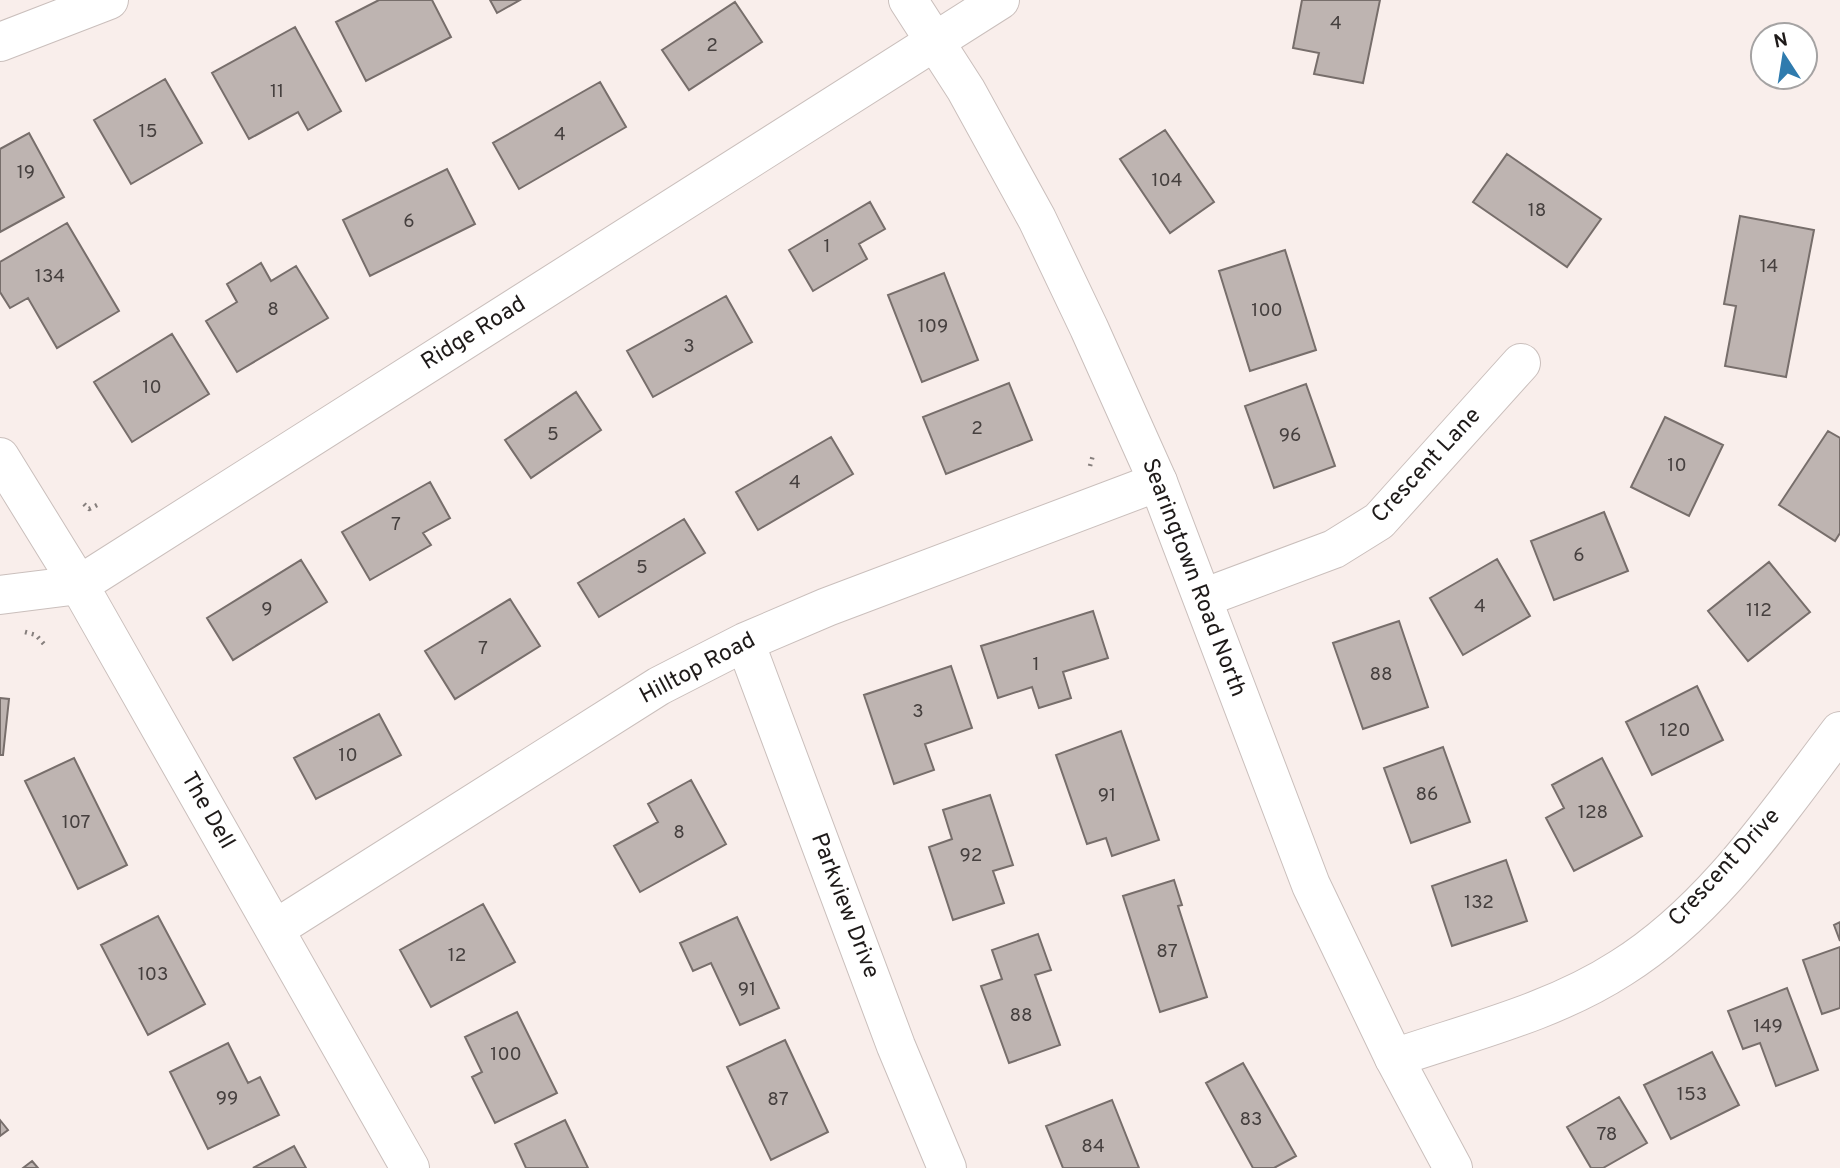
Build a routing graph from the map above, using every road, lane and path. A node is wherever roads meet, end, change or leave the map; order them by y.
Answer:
1 (109, 0) edge
2 (908, 0) edge
3 (1000, 0) edge
4 (937, 40) junction
5 (0, 42) edge
6 (1521, 363) dead end
7 (1093, 456) dead end
8 (0, 457) edge
9 (1093, 465) dead end
10 (1158, 482) junction
11 (84, 504) dead end
12 (97, 505) dead end
13 (79, 585) junction
14 (0, 595) edge
15 (1203, 598) junction
16 (25, 632) dead end
17 (745, 642) junction
18 (44, 644) dead end
19 (1840, 730) edge
20 (275, 929) junction
21 (1394, 1058) junction
22 (410, 1168) edge
23 (947, 1168) edge
24 (1452, 1168) edge

1 - 5 street
2 - 4 street, Searingtown Road North
3 - 4 street
4 - 10 street, Searingtown Road North
4 - 13 street, Ridge Road
6 - 15 street, Crescent Lane
7 - 9 path
8 - 13 street, The Dell
10 - 15 street, Searingtown Road North
10 - 17 street, Hilltop Road
11 - 12 path
13 - 14 street, Ridge Road
13 - 20 street, The Dell
15 - 21 street, Searingtown Road North
16 - 18 path
17 - 20 street, Hilltop Road
17 - 23 street, Parkview Drive
19 - 21 street, Crescent Drive
20 - 22 street, The Dell
21 - 24 street, Searingtown Road North

